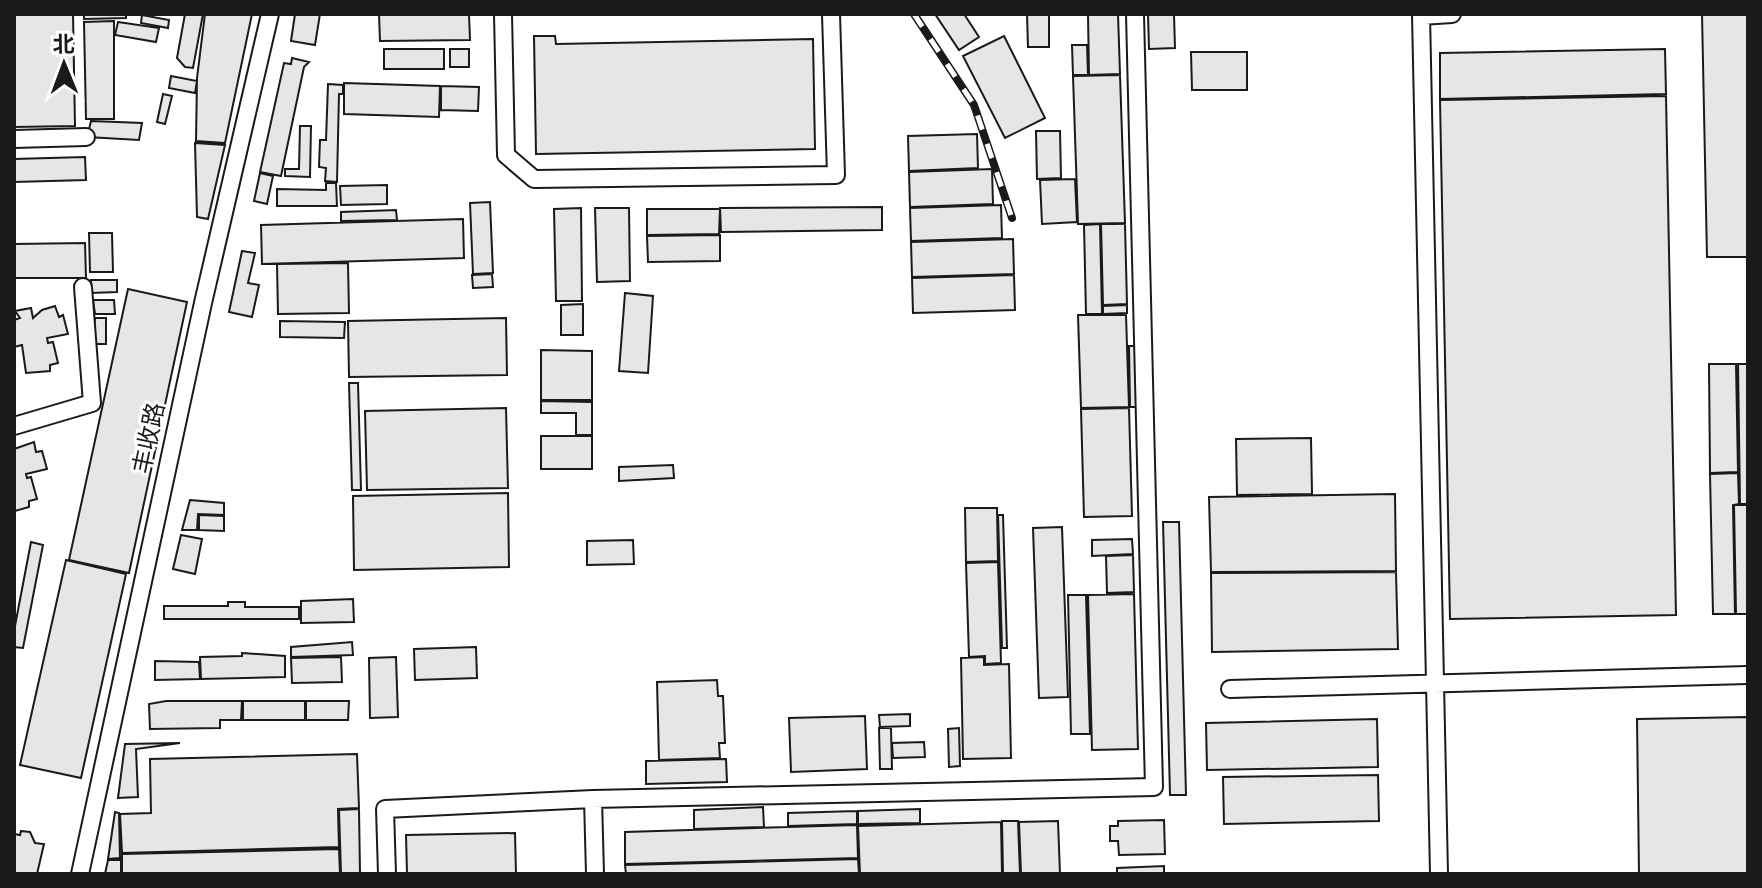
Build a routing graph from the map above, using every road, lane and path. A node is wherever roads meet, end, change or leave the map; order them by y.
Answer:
1 (270, 14) edge
2 (503, 14) edge
3 (831, 14) edge
4 (1135, 14) edge
5 (1452, 14) edge
6 (1421, 15) edge
7 (86, 137) dead end
8 (14, 139) edge
9 (83, 287) dead end
10 (14, 426) edge
11 (1748, 675) edge
12 (1435, 681) junction
13 (1230, 689) dead end
14 (593, 799) junction
15 (80, 874) edge
16 (387, 874) edge
17 (595, 874) edge
18 (1439, 874) edge

1 - 15 street, 丰收路
2 - 3 street
4 - 14 street
5 - 6 street
6 - 12 street
7 - 8 street
9 - 10 street
11 - 12 street
12 - 13 street
12 - 18 street
14 - 16 street
14 - 17 street

